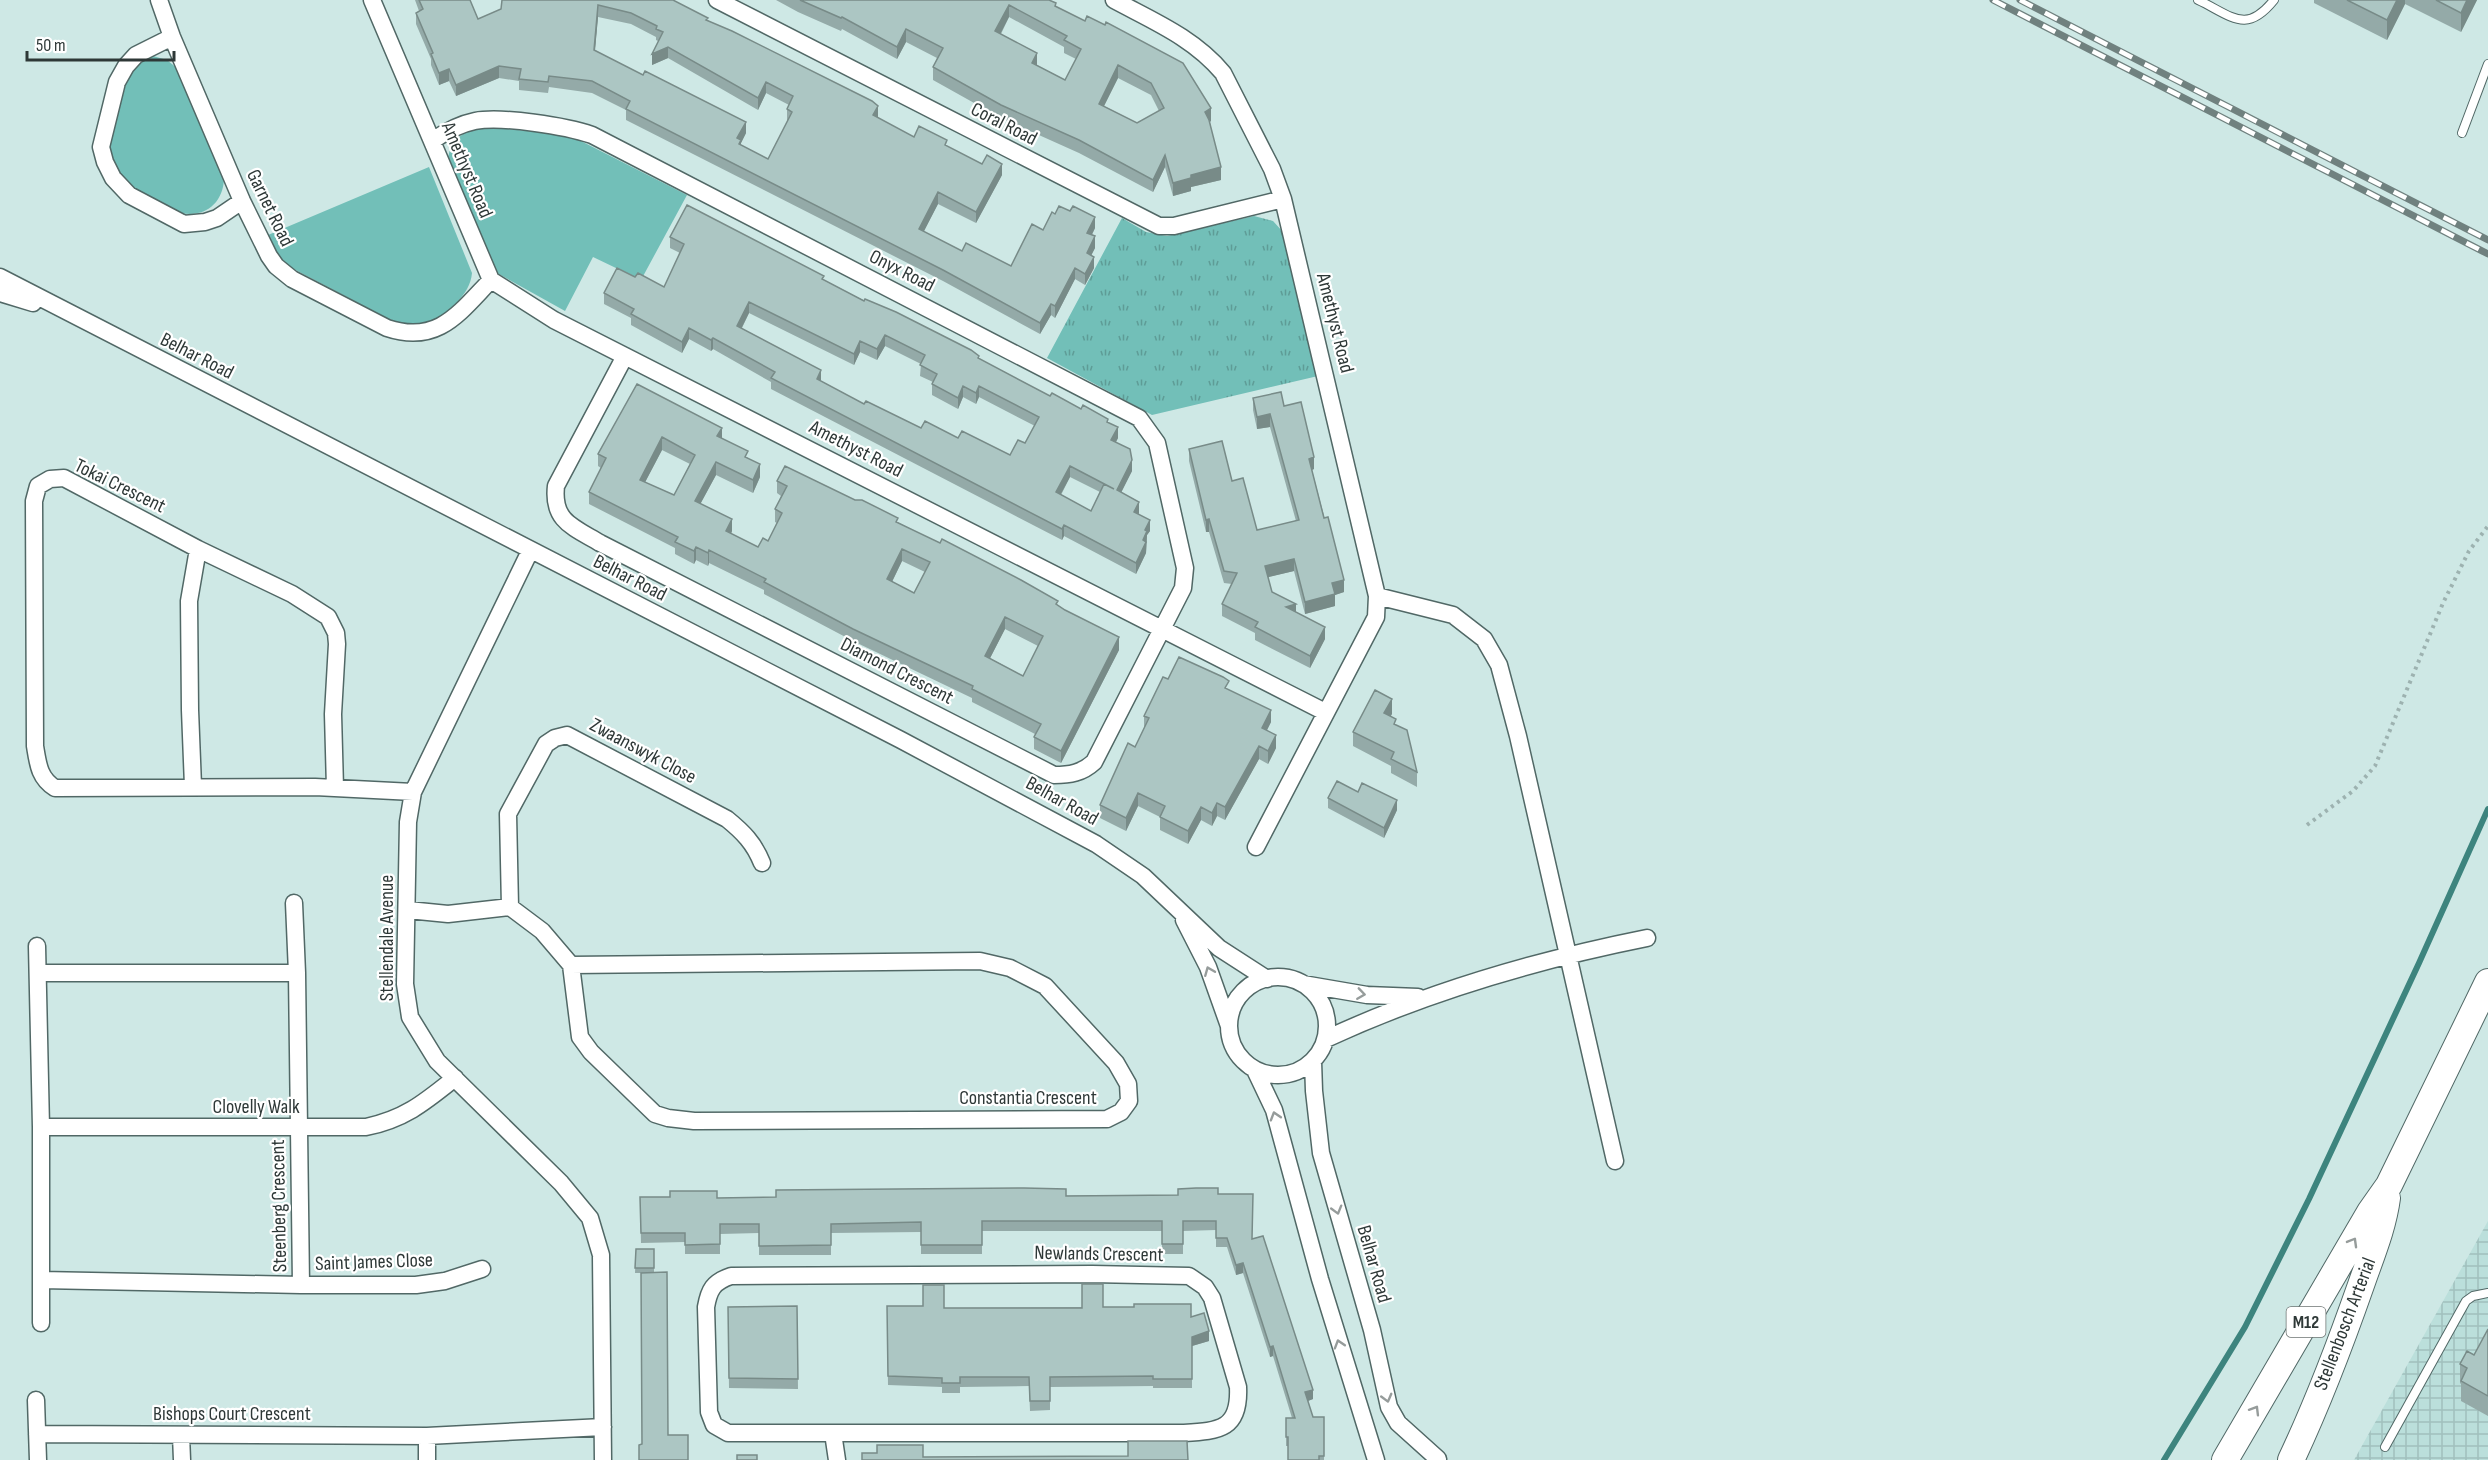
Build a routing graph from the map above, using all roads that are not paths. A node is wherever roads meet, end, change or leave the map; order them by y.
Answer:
1 (159, 0) edge
2 (372, 0) edge
3 (717, 0) edge
4 (1114, 0) edge
5 (2199, 0) edge
6 (2274, 0) edge
7 (172, 37) junction
8 (2488, 64) edge
9 (2462, 133) dead end
10 (432, 141) junction
11 (1283, 199) junction
12 (242, 201) junction
13 (0, 277) edge
14 (491, 280) junction
15 (0, 293) edge
16 (49, 304) junction
17 (625, 356) junction
18 (198, 549) junction
19 (530, 551) junction
20 (1377, 597) junction
21 (1164, 629) junction
22 (1325, 712) junction
23 (193, 786) junction
24 (335, 788) junction
25 (413, 792) junction
26 (1256, 847) dead end
27 (762, 863) dead end
28 (294, 903) dead end
29 (510, 907) junction
30 (1179, 908) junction
31 (408, 910) junction
32 (1647, 938) dead end
33 (37, 946) dead end
34 (1567, 954) junction
35 (571, 965) junction
36 (39, 973) junction
37 (297, 973) junction
38 (1267, 979) junction
39 (2488, 982) edge
40 (1303, 984) junction
41 (1425, 998) junction
42 (1229, 1026) junction
43 (1326, 1039) junction
44 (1313, 1061) junction
45 (1255, 1070) junction
46 (455, 1078) junction
47 (41, 1127) junction
48 (298, 1129) junction
49 (1614, 1161) dead end
50 (2389, 1185) junction
51 (482, 1269) dead end
52 (41, 1280) junction
53 (301, 1285) junction
54 (2488, 1293) edge
55 (41, 1323) dead end
56 (36, 1400) dead end
57 (603, 1427) junction
58 (834, 1433) junction
59 (37, 1434) junction
60 (181, 1435) junction
61 (427, 1436) junction
62 (2385, 1448) dead end
63 (1439, 1459) edge
64 (38, 1460) edge
65 (182, 1460) edge
66 (427, 1460) edge
67 (603, 1460) edge
68 (837, 1460) edge
69 (1376, 1460) edge
70 (1417, 1460) edge
71 (2224, 1460) edge
72 (2290, 1460) edge

1 - 7 street, Garnet Road
2 - 10 street, Amethyst Road
3 - 11 street, Coral Road
4 - 11 street, Amethyst Road
5 - 6 lane
7 - 12 street, Garnet Road
7 - 12 street
8 - 9 lane
10 - 14 street, Amethyst Road
10 - 21 street, Onyx Road
11 - 20 street, Amethyst Road
12 - 14 street, Garnet Road
13 - 16 street, Belhar Road
14 - 17 street, Amethyst Road
15 - 16 street, Belhar Road
16 - 19 street, Belhar Road
17 - 21 street, Amethyst Road
17 - 21 street, Diamond Crescent
18 - 23 street
18 - 23 street, Tokai Crescent
18 - 24 street, Tokai Crescent
19 - 25 street, Stellendale Avenue
19 - 30 street, Belhar Road
20 - 22 street, Amethyst Road
20 - 34 street
21 - 22 street, Amethyst Road
22 - 26 street, Amethyst Road
23 - 24 street, Tokai Crescent
24 - 25 street, Tokai Crescent
25 - 31 street, Stellendale Avenue
27 - 29 street, Zwaanswyk Close
28 - 37 street, Steenberg Crescent
29 - 31 street
29 - 35 street
30 - 38 street, Belhar Road
42 -> 30 street, Belhar Road
31 - 46 street, Stellendale Avenue
32 - 34 street
33 - 36 street
34 - 41 street
34 - 49 street
35 - 35 street, Constantia Crescent
36 - 37 street
36 - 47 street
37 - 48 street, Steenberg Crescent
38 - 40 street
38 - 42 street
39 - 50 main road, Stellenbosch Arterial / M12
40 -> 41 street
40 - 43 street
41 - 43 street
42 - 45 street
43 - 44 street
44 - 45 street
44 -> 63 street, Belhar Road
69 -> 45 street
46 - 48 street, Clovelly Walk
46 - 57 street, Stellendale Avenue
47 - 48 street, Clovelly Walk
47 - 52 street
48 - 53 street, Steenberg Crescent
71 -> 50 main road, Stellenbosch Arterial / M12
50 - 72 main road, Stellenbosch Arterial / M12
51 - 53 street, Saint James Close
52 - 53 street, Steenberg Crescent
52 - 55 street
54 - 62 lane
56 - 59 street
57 - 61 street, Bishops Court Crescent
57 - 67 street, Stellendale Avenue
58 - 58 street, Newlands Crescent
58 - 68 street
59 - 60 street, Bishops Court Crescent
59 - 64 street
60 - 61 street, Bishops Court Crescent
60 - 65 street
61 - 66 street
63 - 70 street

